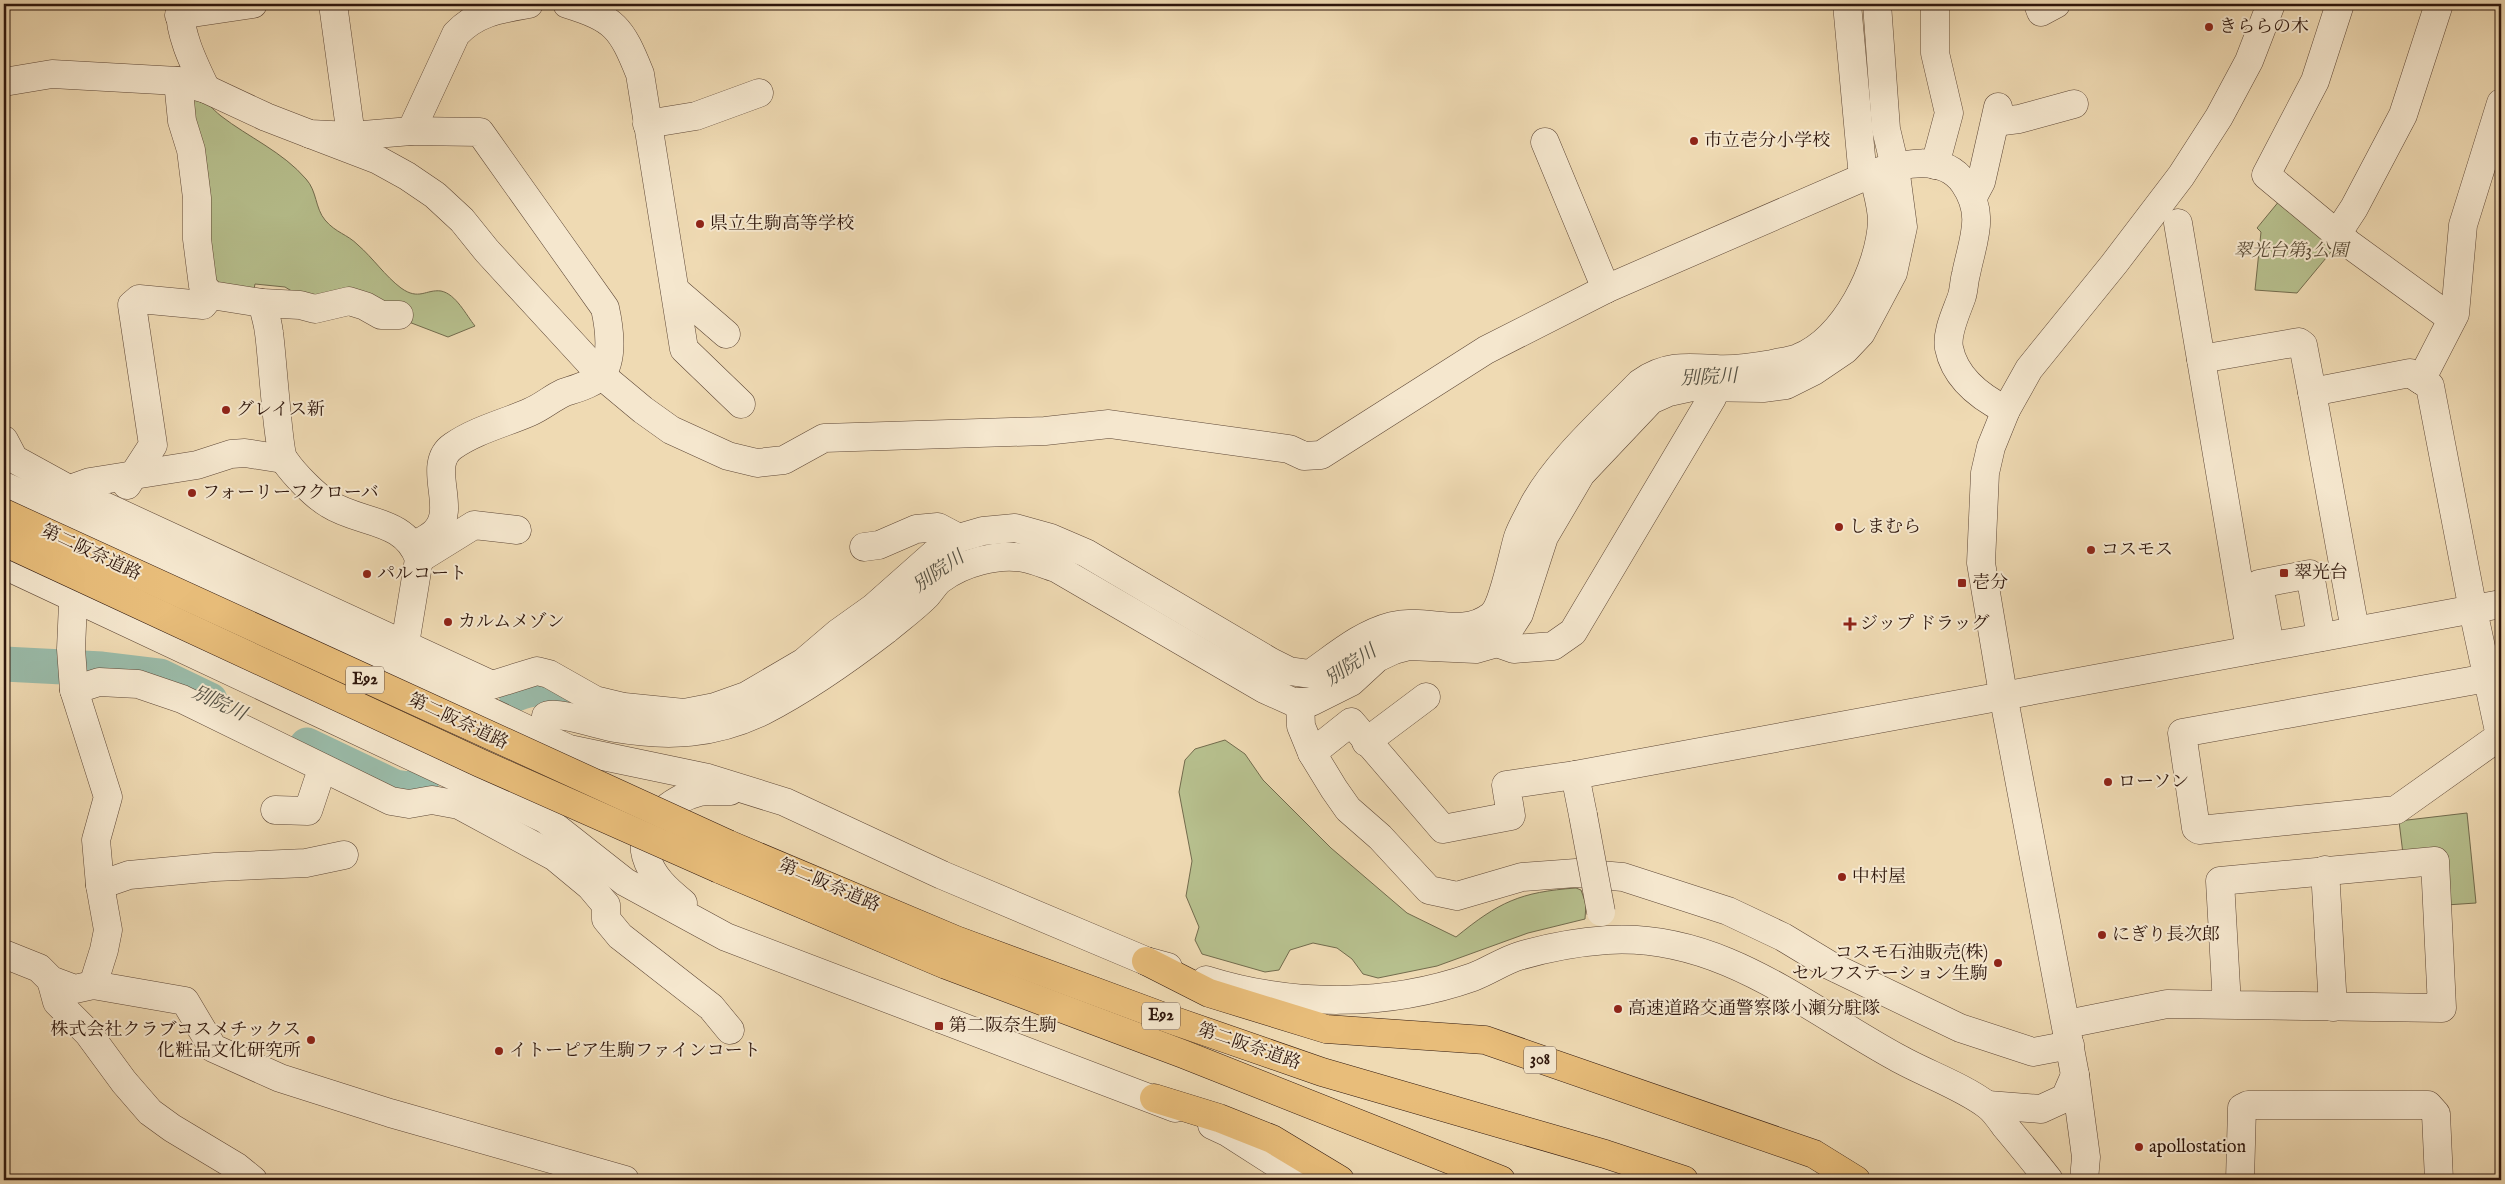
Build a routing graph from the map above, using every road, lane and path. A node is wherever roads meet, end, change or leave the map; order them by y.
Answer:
1 (253, 4) edge
2 (333, 4) edge
3 (567, 4) edge
4 (1847, 4) edge
5 (1877, 4) edge
6 (1935, 4) edge
7 (2038, 4) edge
8 (2056, 4) edge
9 (2271, 4) edge
10 (2340, 4) edge
11 (2439, 4) edge
12 (517, 5) edge
13 (180, 9) edge
14 (178, 80) junction
15 (4, 82) edge
16 (206, 89) junction
17 (759, 93) dead end
18 (2501, 103) edge
19 (2074, 104) dead end
20 (647, 124) junction
21 (411, 131) junction
22 (310, 134) junction
23 (351, 136) junction
24 (2496, 138) edge
25 (1546, 142) dead end
26 (1935, 165) junction
27 (1879, 172) junction
28 (1973, 197) junction
29 (2178, 223) dead end
30 (2337, 234) junction
31 (675, 290) junction
32 (1606, 290) junction
33 (211, 295) junction
34 (262, 303) junction
35 (399, 315) dead end
36 (2452, 319) junction
37 (726, 334) dead end
38 (2201, 359) junction
39 (602, 375) junction
40 (1717, 378) junction
41 (2421, 380) junction
42 (2312, 392) junction
43 (741, 404) dead end
44 (2006, 410) junction
45 (7, 451) edge
46 (283, 459) junction
47 (129, 482) junction
48 (4, 486) edge
49 (75, 505) junction
50 (4, 513) edge
51 (517, 530) dead end
52 (959, 538) junction
53 (4, 542) edge
54 (864, 546) dead end
55 (417, 553) junction
56 (4, 565) edge
57 (74, 597) junction
58 (2501, 604) edge
59 (2473, 610) junction
60 (2355, 630) junction
61 (2321, 637) junction
62 (1496, 643) junction
63 (405, 644) junction
64 (2260, 648) junction
65 (2487, 678) junction
66 (74, 689) junction
67 (2003, 694) junction
68 (1426, 696) dead end
69 (1300, 702) junction
70 (546, 716) dead end
71 (1359, 732) junction
72 (282, 747) junction
73 (1312, 753) junction
74 (1574, 775) junction
75 (318, 781) junction
76 (749, 791) junction
77 (345, 798) dead end
78 (275, 810) dead end
79 (344, 856) dead end
80 (2325, 870) junction
81 (100, 885) junction
82 (726, 937) junction
83 (1607, 940) junction
84 (4, 954) edge
85 (1146, 960) junction
86 (51, 980) junction
87 (93, 985) junction
88 (2227, 1004) junction
89 (2333, 1007) junction
90 (730, 1030) dead end
91 (2068, 1034) junction
92 (2076, 1075) junction
93 (1154, 1098) junction
94 (1988, 1105) junction
95 (547, 1169) edge
96 (1292, 1178) edge
97 (254, 1180) edge
98 (625, 1180) edge
99 (1340, 1180) edge
100 (1501, 1180) edge
101 (1684, 1180) edge
102 (1856, 1180) edge
103 (2049, 1180) edge
104 (2084, 1180) edge
105 (2240, 1180) edge
106 (2439, 1180) edge

1 - 13 street
2 - 23 street
3 - 20 street
4 - 27 street
5 - 27 street
6 - 26 street
7 - 8 street
9 - 44 street
10 - 30 street
11 - 30 street
12 - 21 street
13 - 16 street
14 - 15 street
14 - 16 street
14 - 33 street
16 - 22 street
17 - 20 street
18 - 24 street
19 - 28 street
20 - 31 street
21 - 23 street
21 - 39 street
22 - 23 street
22 - 39 street
24 - 36 street
25 - 32 street
26 - 27 street
26 - 28 street
27 - 32 street
27 - 40 street
28 - 44 street
29 - 38 street
30 - 36 street
31 - 37 street
31 - 43 street
32 - 39 street
33 - 34 street
33 - 47 street
34 - 35 street
34 - 46 street
36 - 41 street
38 - 42 street
38 - 64 street
39 - 55 street
40 - 52 street
40 - 62 street
40 - 62 street
41 - 42 street
41 - 59 street
42 - 60 street
44 - 67 street
45 - 49 street
46 - 47 street
46 - 55 street
47 - 49 street
48 - 49 street
49 - 57 street
49 - 63 street
49 - 76 street
50 - 101 highway, 第二阪奈道路 / E92, bridge
51 - 55 street
52 - 54 street
52 - 63 street
53 - 100 highway, 第二阪奈道路 / E92, bridge
55 - 63 street
56 - 57 street
57 - 66 street
57 - 82 street
58 - 59 street
59 - 60 street
59 - 65 street
60 - 61 street
61 - 64 street
61 - 64 street
62 - 69 street
64 - 67 street
65 - 65 street
66 - 72 street
66 - 81 street
67 - 74 street
67 - 91 street
68 - 71 street
69 - 70 street
69 - 73 street
71 - 73 street
71 - 74 street
72 - 75 street
72 - 90 street
73 - 91 street
74 - 83 street, bridge
75 - 77 street
75 - 78 street
76 - 82 street
76 - 85 street
79 - 81 street
80 - 88 street
80 - 89 street
80 - 89 street
81 - 87 street
82 - 93 street
83 - 85 street
83 - 94 street
84 - 86 street
85 - 102 highway, 308
86 - 87 street
86 - 97 street
87 - 95 street
88 - 89 street
88 - 91 street
91 - 92 street
92 - 94 street
92 - 104 street
93 - 96 street
93 - 99 highway
94 - 103 street
95 - 98 street
105 - 106 street

